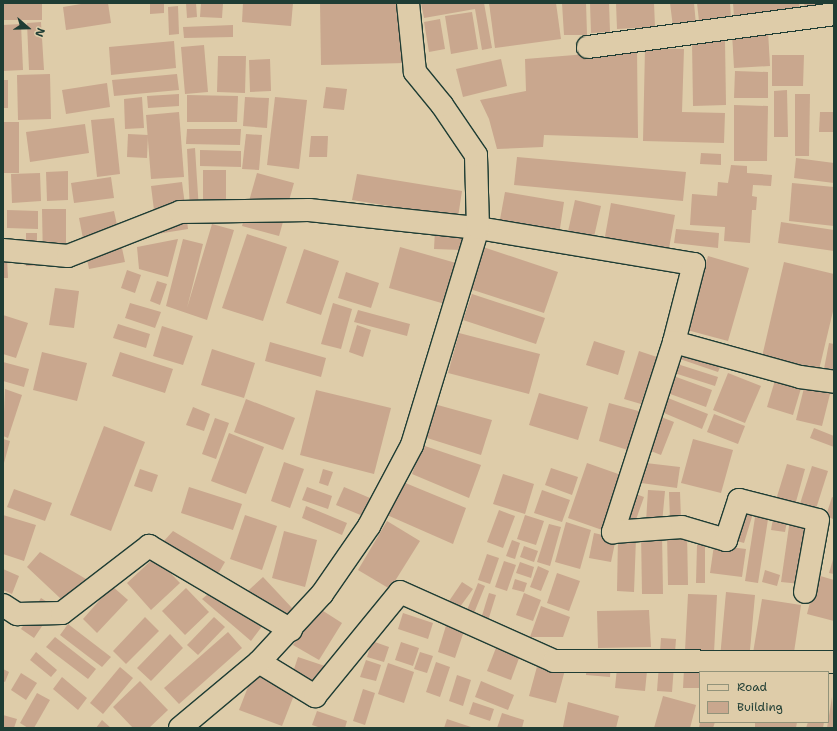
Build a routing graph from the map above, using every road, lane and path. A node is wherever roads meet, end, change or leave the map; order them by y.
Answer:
1 (408, 3) edge
2 (834, 14) edge
3 (588, 47) dead end
4 (478, 228) junction
5 (3, 250) edge
6 (674, 342) junction
7 (834, 382) edge
8 (805, 592) dead end
9 (3, 605) edge
10 (291, 630) junction
11 (259, 662) junction
12 (834, 662) edge
13 (180, 728) edge

1 - 4 street
2 - 3 street
4 - 5 street
4 - 6 street
4 - 10 street
6 - 7 street
6 - 8 street
9 - 10 street
10 - 11 street
11 - 12 street
11 - 13 street

